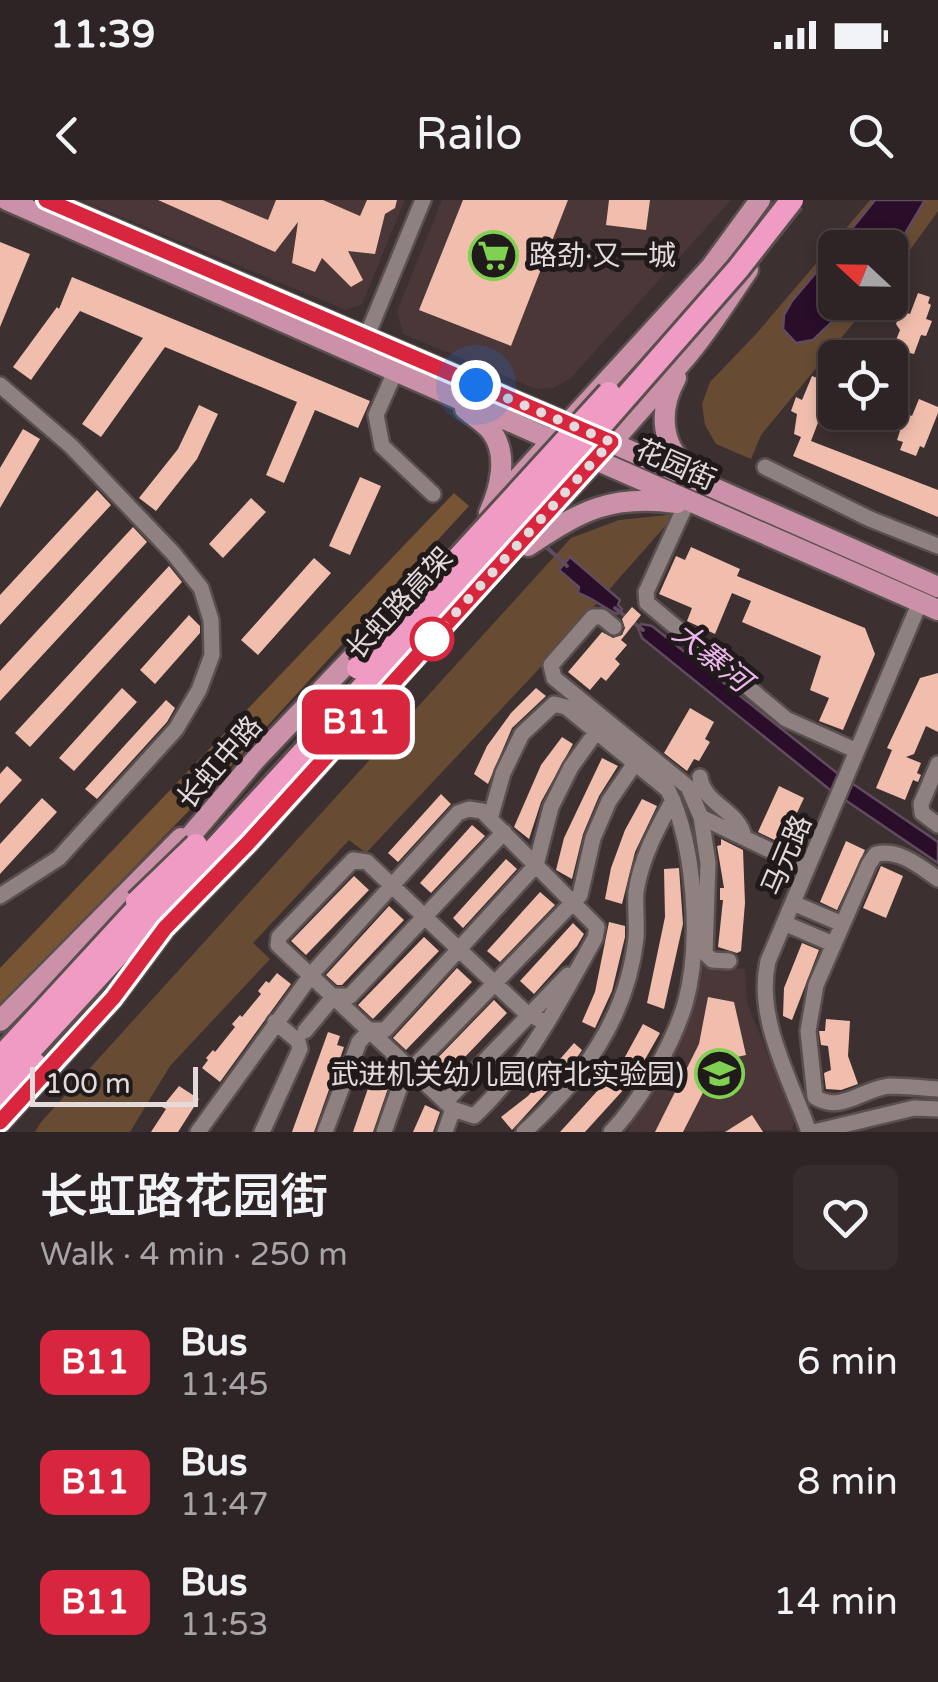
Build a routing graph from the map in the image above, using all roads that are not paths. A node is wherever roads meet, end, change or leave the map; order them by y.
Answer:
1 (7, 200) edge
2 (46, 200) edge
3 (423, 200) edge
4 (760, 200) edge
5 (774, 200) edge
6 (800, 200) edge
7 (366, 338) junction
8 (688, 354) junction
9 (395, 372) junction
10 (606, 380) junction
11 (0, 386) edge
12 (448, 395) junction
13 (640, 409) junction
14 (566, 422) junction
15 (550, 440) junction
16 (611, 442) junction
17 (596, 460) junction
18 (765, 467) dead end
19 (724, 491) junction
20 (433, 494) dead end
21 (495, 502) junction
22 (687, 502) junction
23 (534, 536) junction
24 (938, 546) edge
25 (498, 566) junction
26 (938, 586) edge
27 (929, 606) edge
28 (614, 628) dead end
29 (596, 732) junction
30 (857, 751) junction
31 (635, 763) junction
32 (938, 764) edge
33 (700, 777) dead end
34 (226, 795) junction
35 (673, 800) junction
36 (702, 817) junction
37 (490, 819) junction
38 (938, 825) edge
39 (504, 832) junction
40 (744, 838) junction
41 (196, 845) junction
42 (536, 865) junction
43 (807, 868) junction
44 (938, 880) edge
45 (392, 885) junction
46 (0, 896) edge
47 (573, 903) junction
48 (793, 903) junction
49 (424, 916) junction
50 (784, 923) junction
51 (842, 924) junction
52 (834, 944) junction
53 (460, 950) junction
54 (114, 958) junction
55 (584, 959) junction
56 (729, 961) dead end
57 (312, 974) junction
58 (494, 982) junction
59 (334, 996) junction
60 (530, 1015) junction
61 (0, 1021) edge
62 (275, 1022) junction
63 (547, 1023) junction
64 (370, 1030) junction
65 (305, 1031) dead end
66 (0, 1039) edge
67 (0, 1049) edge
68 (0, 1058) edge
69 (411, 1069) junction
70 (0, 1083) edge
71 (938, 1089) edge
72 (0, 1095) edge
73 (449, 1105) junction
74 (0, 1109) edge
75 (938, 1109) edge
76 (0, 1122) edge
77 (198, 1132) edge
78 (262, 1132) edge
79 (325, 1132) edge
80 (384, 1132) edge
81 (445, 1132) edge
82 (524, 1132) edge
83 (611, 1132) edge
84 (812, 1132) edge

1 - 9 main road, 花园街
2 - 7 main road, 花园街
3 - 7 street
4 - 10 main road, 长虹中路
5 - 41 highway, 长虹路高架, bridge
6 - 8 main road
6 - 54 highway, 长虹路高架, bridge
7 - 14 main road, 花园街
8 - 13 main road
8 - 19 main road
9 - 12 main road, 花园街
9 - 20 street
10 - 13 main road
10 - 14 main road, 长虹中路
11 - 46 street
12 - 15 main road, 花园街
12 - 21 main road
13 - 16 main road
14 - 15 main road, 长虹中路
14 - 16 main road, 花园街
15 - 17 main road, 花园街
15 - 21 main road, 长虹中路
16 - 17 main road
16 - 19 main road, 花园街
17 - 22 main road, 花园街
17 - 23 main road
18 - 24 street
19 - 26 main road, 花园街
21 - 34 main road, 长虹中路
22 - 23 main road
22 - 27 main road, 花园街
22 - 30 street
23 - 25 main road
25 - 72 main road
25 - 76 main road
27 - 30 street, 马元路
28 - 36 street
29 - 31 street
29 - 37 street
29 - 42 street
30 - 43 street, 马元路
31 - 35 street
31 - 47 street
32 - 38 street
33 - 40 street
34 - 61 main road
34 - 67 main road, 长虹中路
35 - 82 street
35 - 83 street
36 - 40 street
36 - 56 street
37 - 39 street
37 - 45 street
39 - 42 street
39 - 49 street
40 - 43 street
41 - 66 highway, bridge
41 - 68 highway, 长虹路高架, bridge
42 - 47 street
42 - 53 street
43 - 48 street, 马元路
44 - 51 street
45 - 49 street
45 - 57 street
45 - 57 street
47 - 55 street
47 - 58 street
48 - 50 street, 马元路
48 - 51 street
49 - 53 street
49 - 59 street
50 - 52 street
50 - 84 street, 马元路
51 - 52 street
52 - 71 street
53 - 58 street
53 - 64 street
54 - 70 highway, 长虹路高架, bridge
54 - 74 highway, bridge
55 - 60 street
55 - 63 street
57 - 59 street
57 - 62 street
58 - 60 street
58 - 69 street
59 - 64 street
59 - 65 street
60 - 63 street
60 - 73 street
62 - 77 street
62 - 78 street
63 - 73 street
64 - 69 street
64 - 79 street
69 - 73 street
69 - 80 street
73 - 81 street
75 - 84 street

